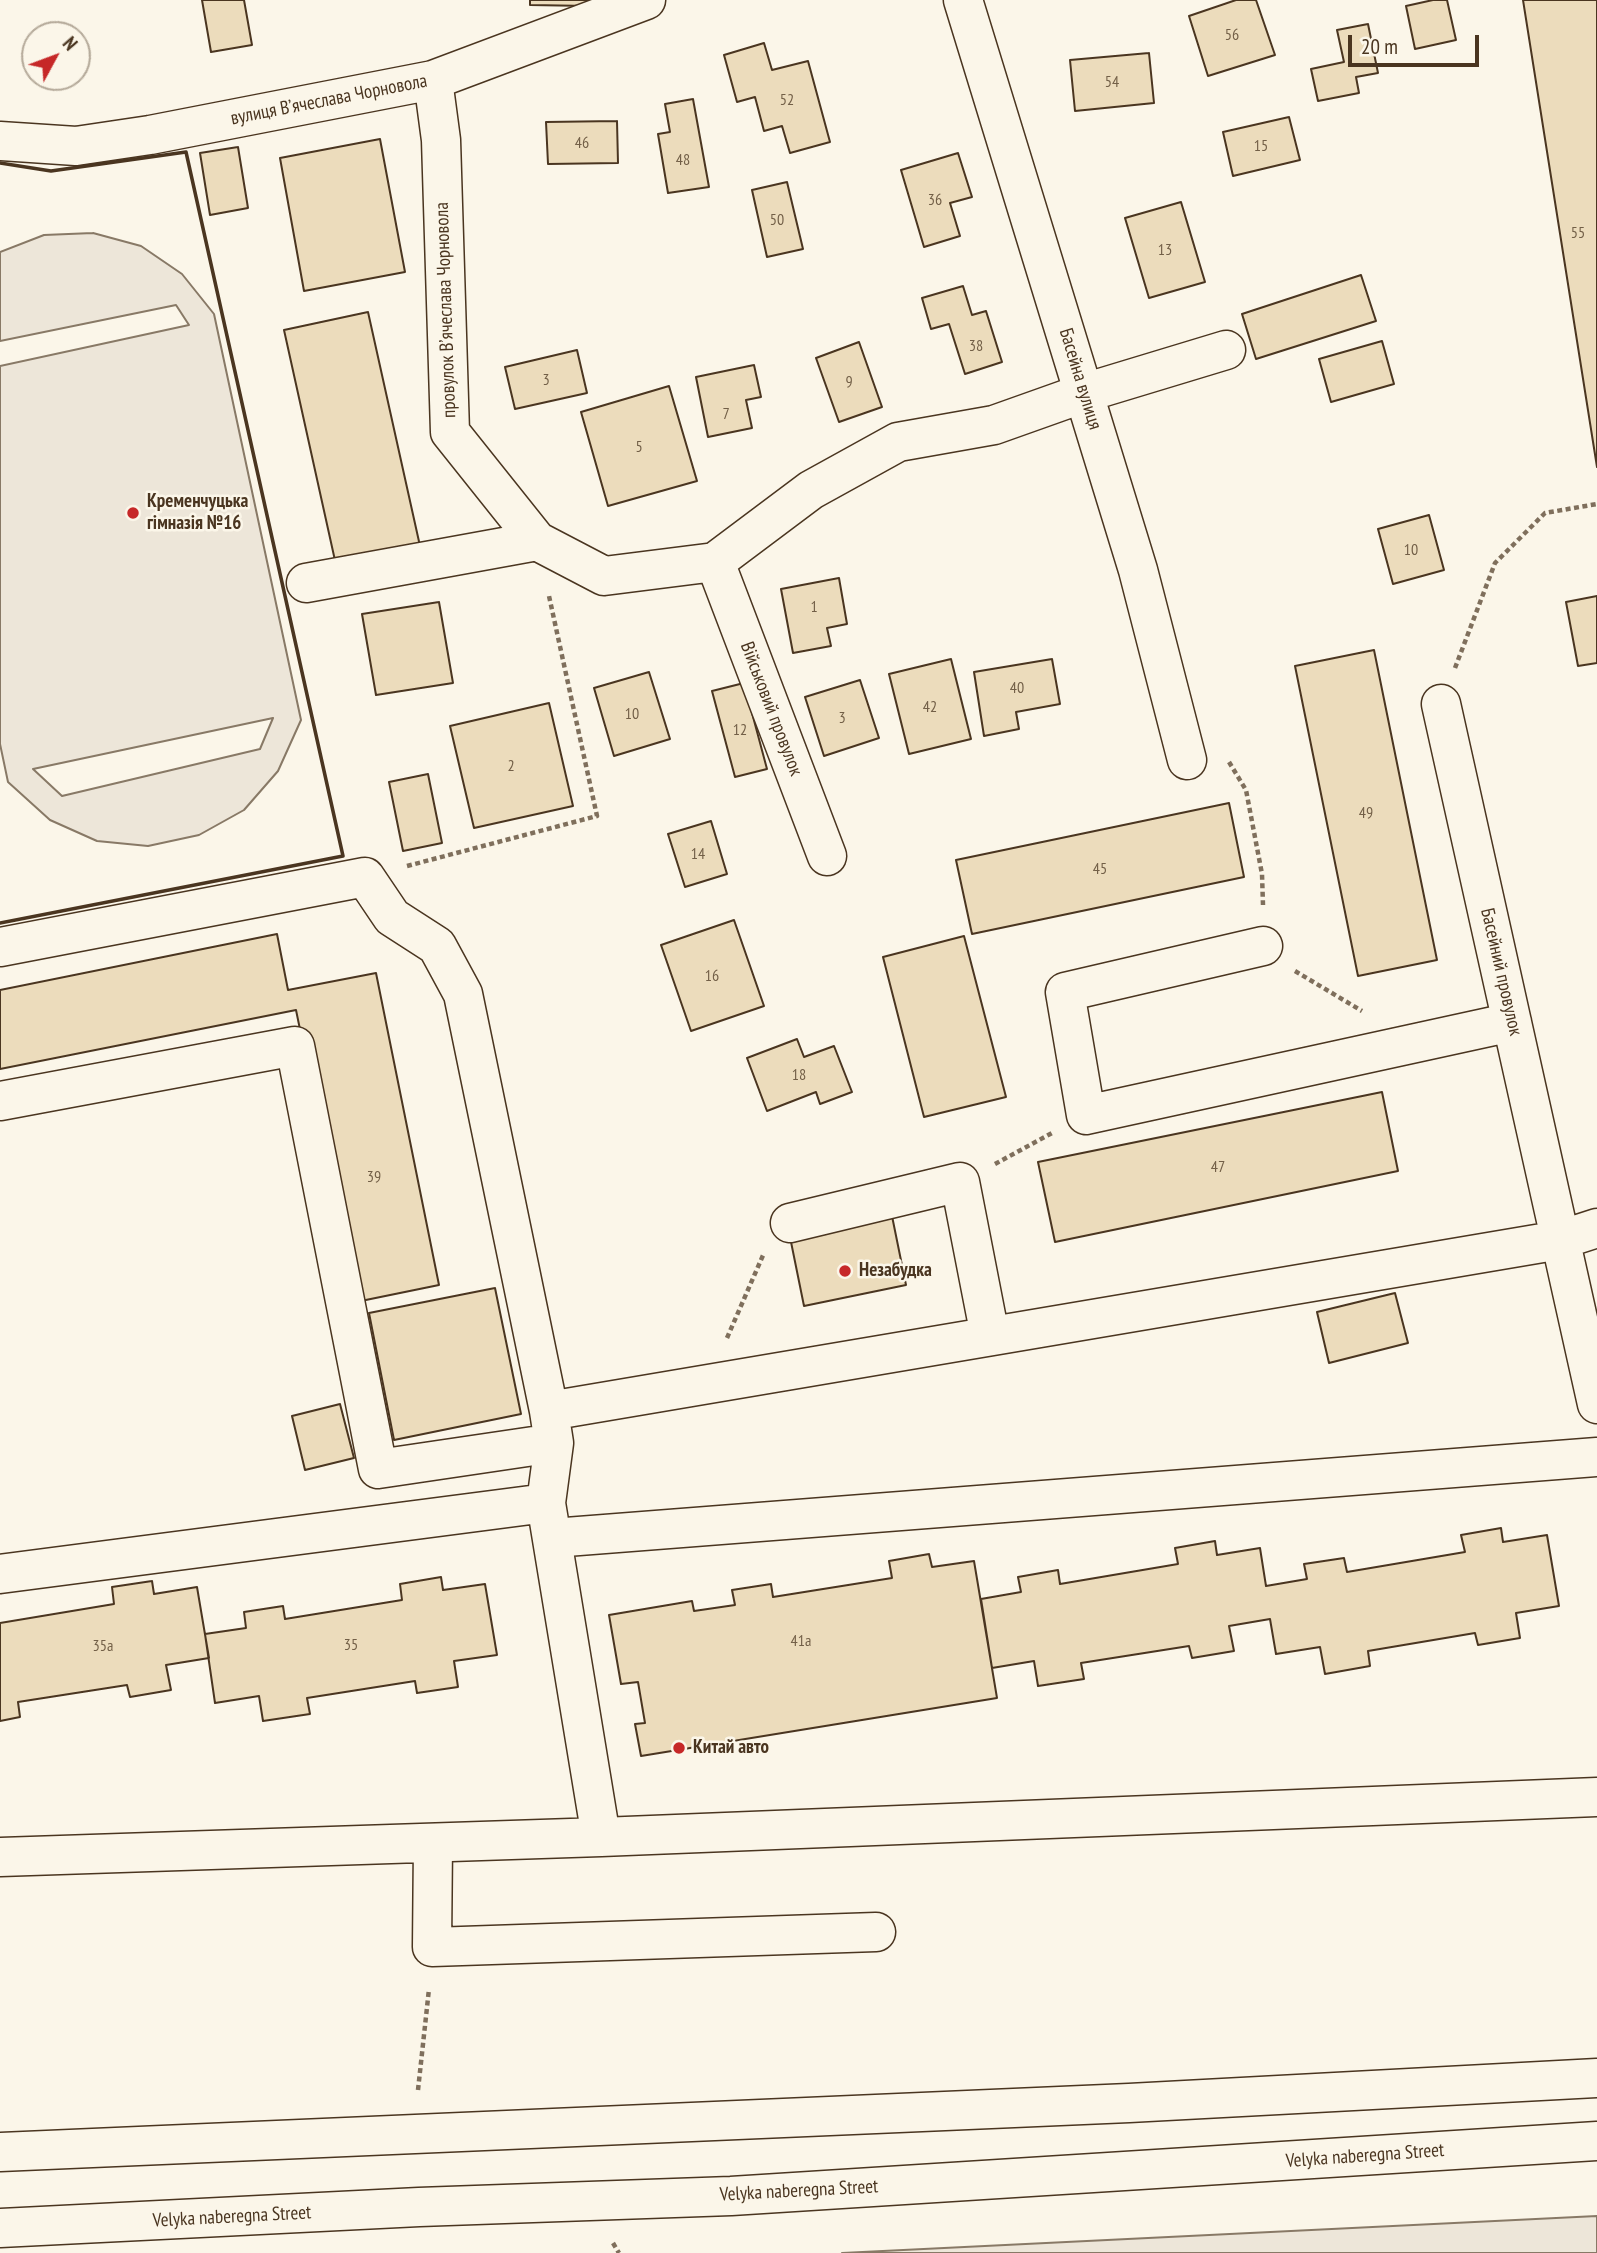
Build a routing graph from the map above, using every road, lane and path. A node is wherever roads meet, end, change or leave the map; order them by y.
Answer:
1 (646, 0) edge
2 (963, 0) edge
3 (433, 80) junction
4 (0, 141) edge
5 (1226, 350) dead end
6 (1084, 393) junction
7 (1597, 504) edge
8 (537, 541) junction
9 (715, 562) junction
10 (306, 583) dead end
11 (1441, 704) joint
12 (1186, 760) dead end
13 (827, 856) dead end
14 (366, 877) junction
15 (1263, 946) dead end
16 (0, 947) edge
17 (1299, 975) dead end
18 (1512, 1022) junction
19 (1408, 1045) junction
20 (0, 1101) edge
21 (1086, 1115) junction
22 (961, 1182) junction
23 (790, 1223) joint
24 (1597, 1228) edge
25 (1560, 1240) junction
26 (990, 1336) junction
27 (707, 1384) junction
28 (1597, 1404) edge
29 (552, 1427) junction
30 (1597, 1457) edge
31 (549, 1521) junction
32 (0, 1574) edge
33 (1597, 1797) edge
34 (601, 1837) junction
35 (433, 1843) junction
36 (0, 1857) edge
37 (876, 1932) dead end
38 (426, 2018) dead end
39 (1597, 2078) edge
40 (418, 2090) dead end
41 (1597, 2141) edge
42 (0, 2152) edge
43 (0, 2228) edge

1 - 3 street, вулиця Вʼячеслава Чорновола
2 - 6 street, Басейна вулиця
3 - 4 street, вулиця Вʼячеслава Чорновола
3 - 8 street, провулок Вʼячеслава Чорновола
5 - 6 street, провулок Вʼячеслава Чорновола
6 - 9 street, провулок Вʼячеслава Чорновола
6 - 12 street, Басейна вулиця
7 - 11 path
8 - 9 street, провулок Вʼячеслава Чорновола
8 - 10 street
8 - 14 path
9 - 13 street, Військовий провулок
11 - 18 street, Басейний провулок
14 - 16 street
14 - 29 street
15 - 21 street
17 - 19 path
18 - 19 street
18 - 25 street, Басейний провулок
19 - 21 street
20 - 29 street
21 - 22 path
22 - 23 street
22 - 26 street
23 - 27 path
24 - 25 street
25 - 26 street
25 - 28 street, Басейний провулок
26 - 27 street
27 - 29 street
29 - 31 street
30 - 31 street
31 - 32 street
31 - 34 street
33 - 34 street
34 - 35 street
35 - 36 street
35 - 37 street
38 - 40 path
39 - 42 street
41 - 43 street, Velyka naberegna Street

